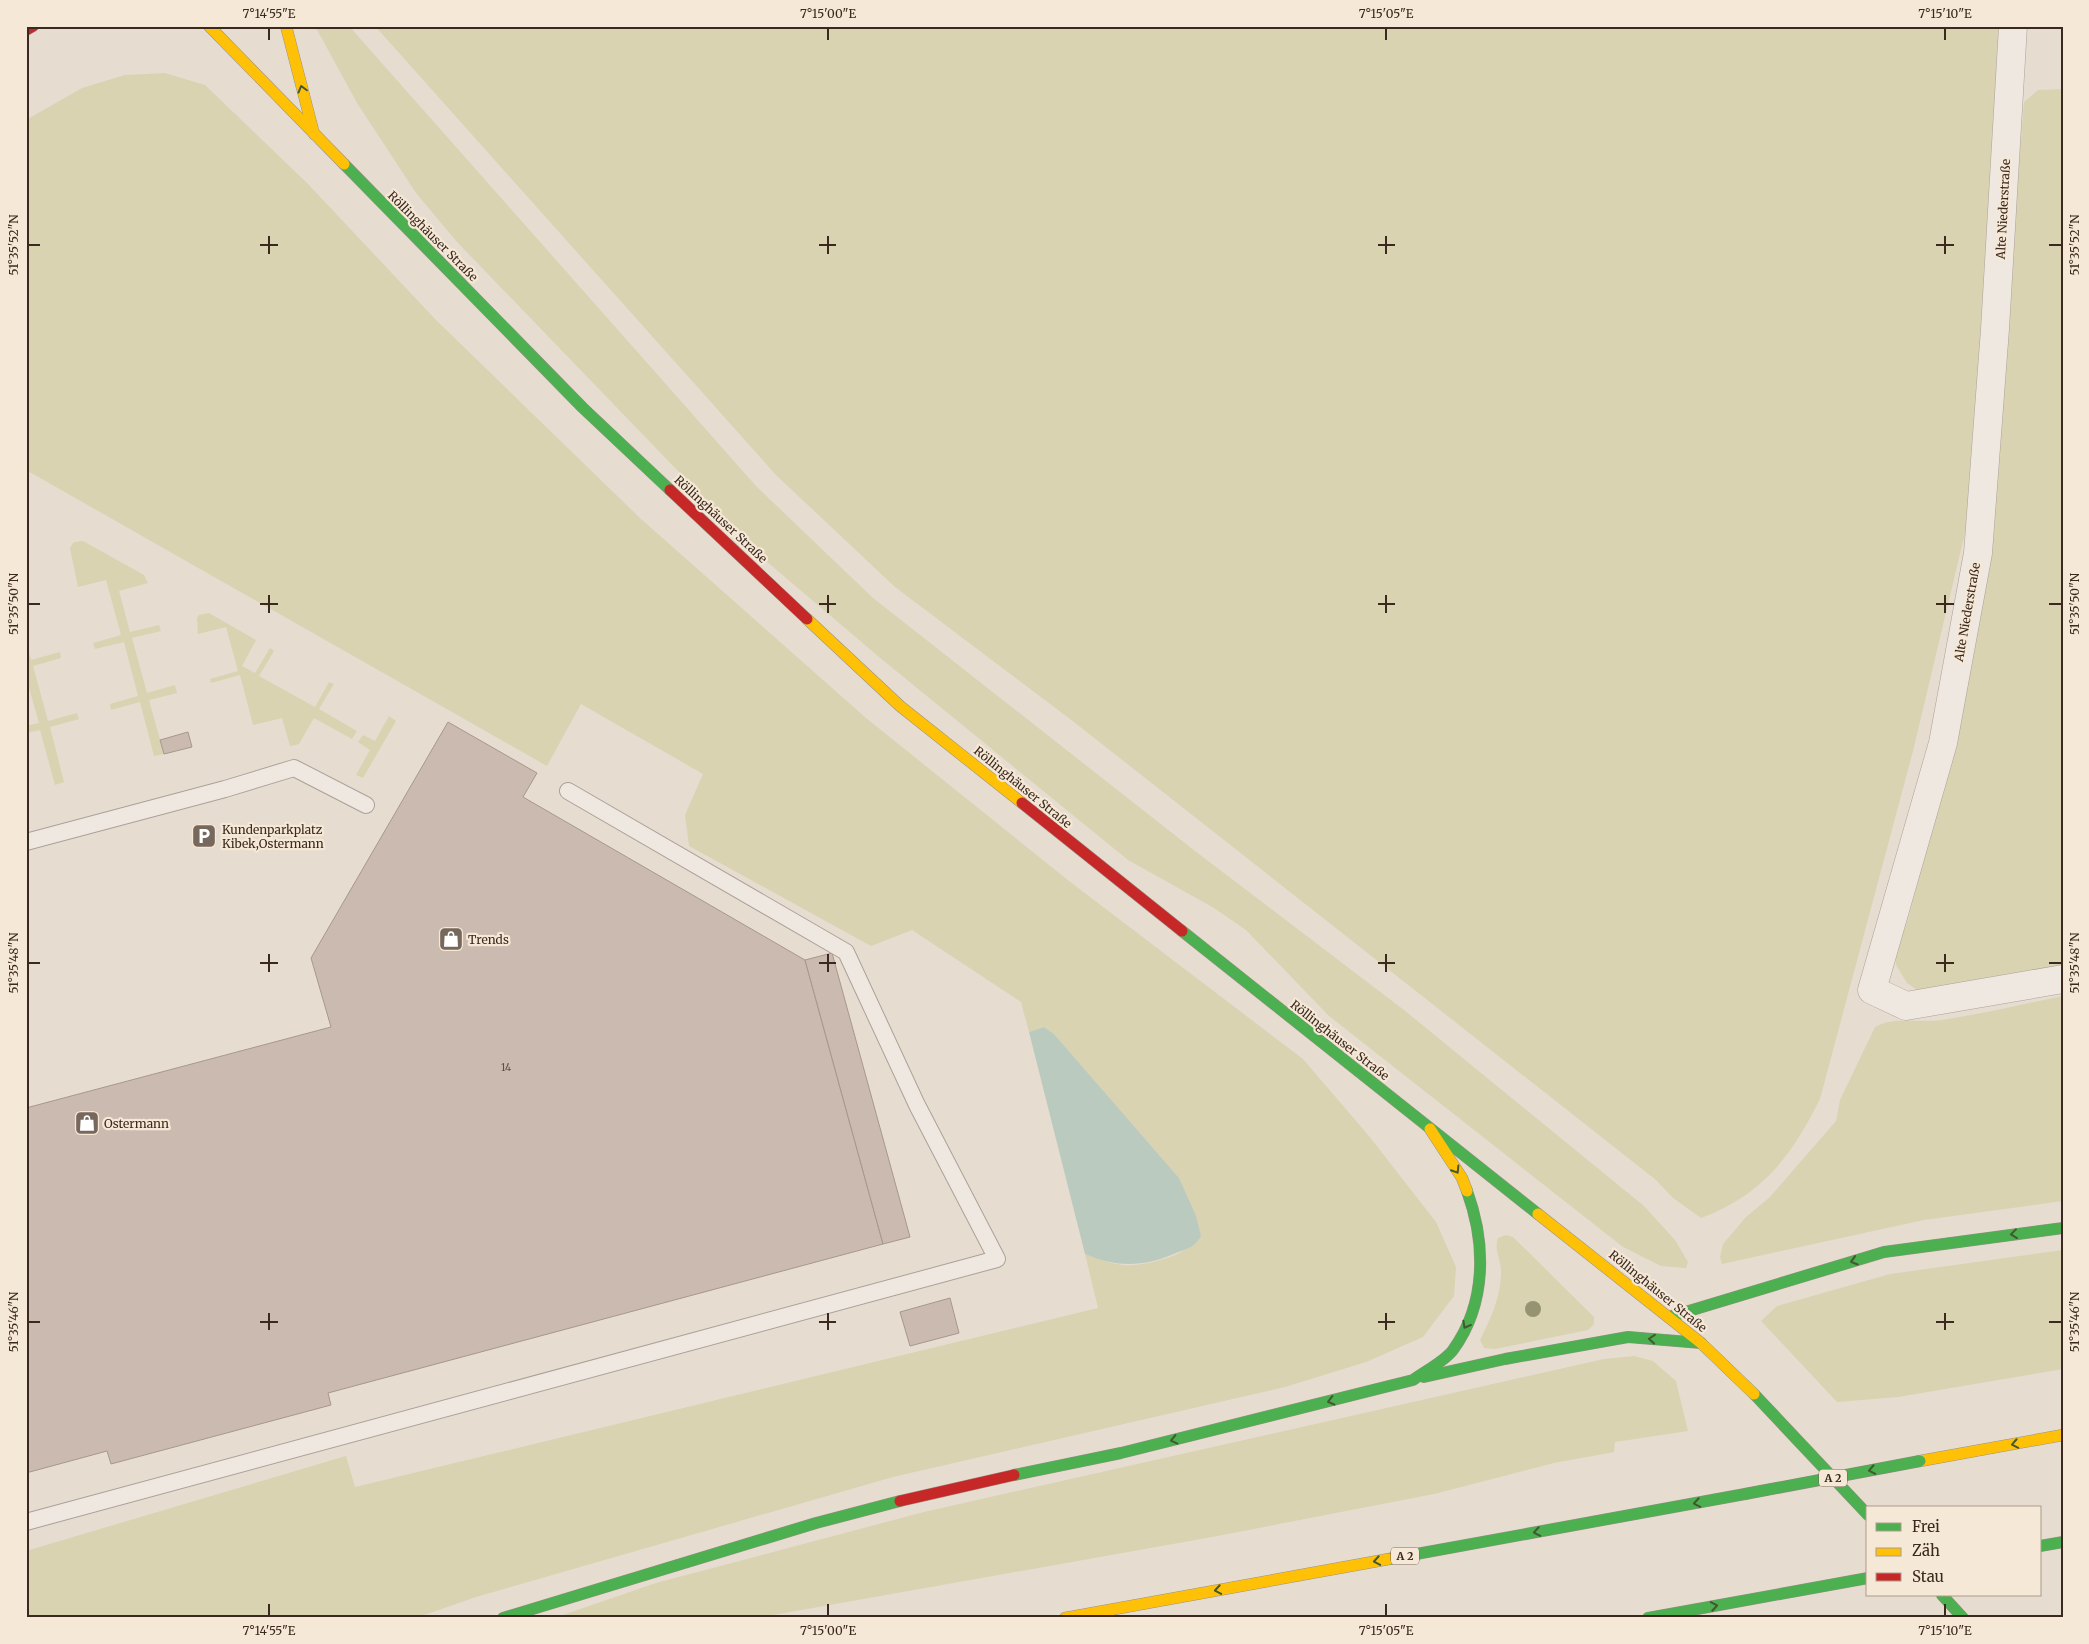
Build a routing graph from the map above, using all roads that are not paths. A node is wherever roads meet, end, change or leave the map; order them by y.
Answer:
1 (33, 26) edge
2 (209, 26) edge
3 (286, 26) edge
4 (2014, 26) edge
5 (26, 30) edge
6 (315, 136) junction
7 (568, 791) dead end
8 (366, 805) dead end
9 (26, 842) edge
10 (2063, 979) edge
11 (1430, 1129) junction
12 (2063, 1228) edge
13 (1669, 1317) junction
14 (1700, 1343) junction
15 (1413, 1380) junction
16 (2063, 1435) edge
17 (1866, 1513) edge
18 (26, 1522) edge
19 (2063, 1542) edge
20 (2042, 1546) edge
21 (1866, 1578) edge
22 (1850, 1581) junction
23 (1943, 1596) edge
24 (1770, 1609) dead end
25 (503, 1618) edge
26 (1065, 1618) edge
27 (1648, 1618) edge
28 (1963, 1618) edge

1 - 5 main road
2 - 6 main road, Röllinghäuser Straße
6 -> 3 main road
4 - 10 street, Alte Niederstraße
6 - 11 main road, Röllinghäuser Straße
7 - 18 lane
8 - 9 lane
11 - 13 main road, Röllinghäuser Straße
11 -> 15 main road
12 -> 13 main road
13 - 14 main road, Röllinghäuser Straße
14 -> 15 main road
14 - 17 main road, Röllinghäuser Straße
15 -> 25 main road
16 -> 26 main road, A 2, bridge
19 - 20 main road
21 - 22 main road
22 - 24 main road
27 -> 22 main road
23 - 28 main road

